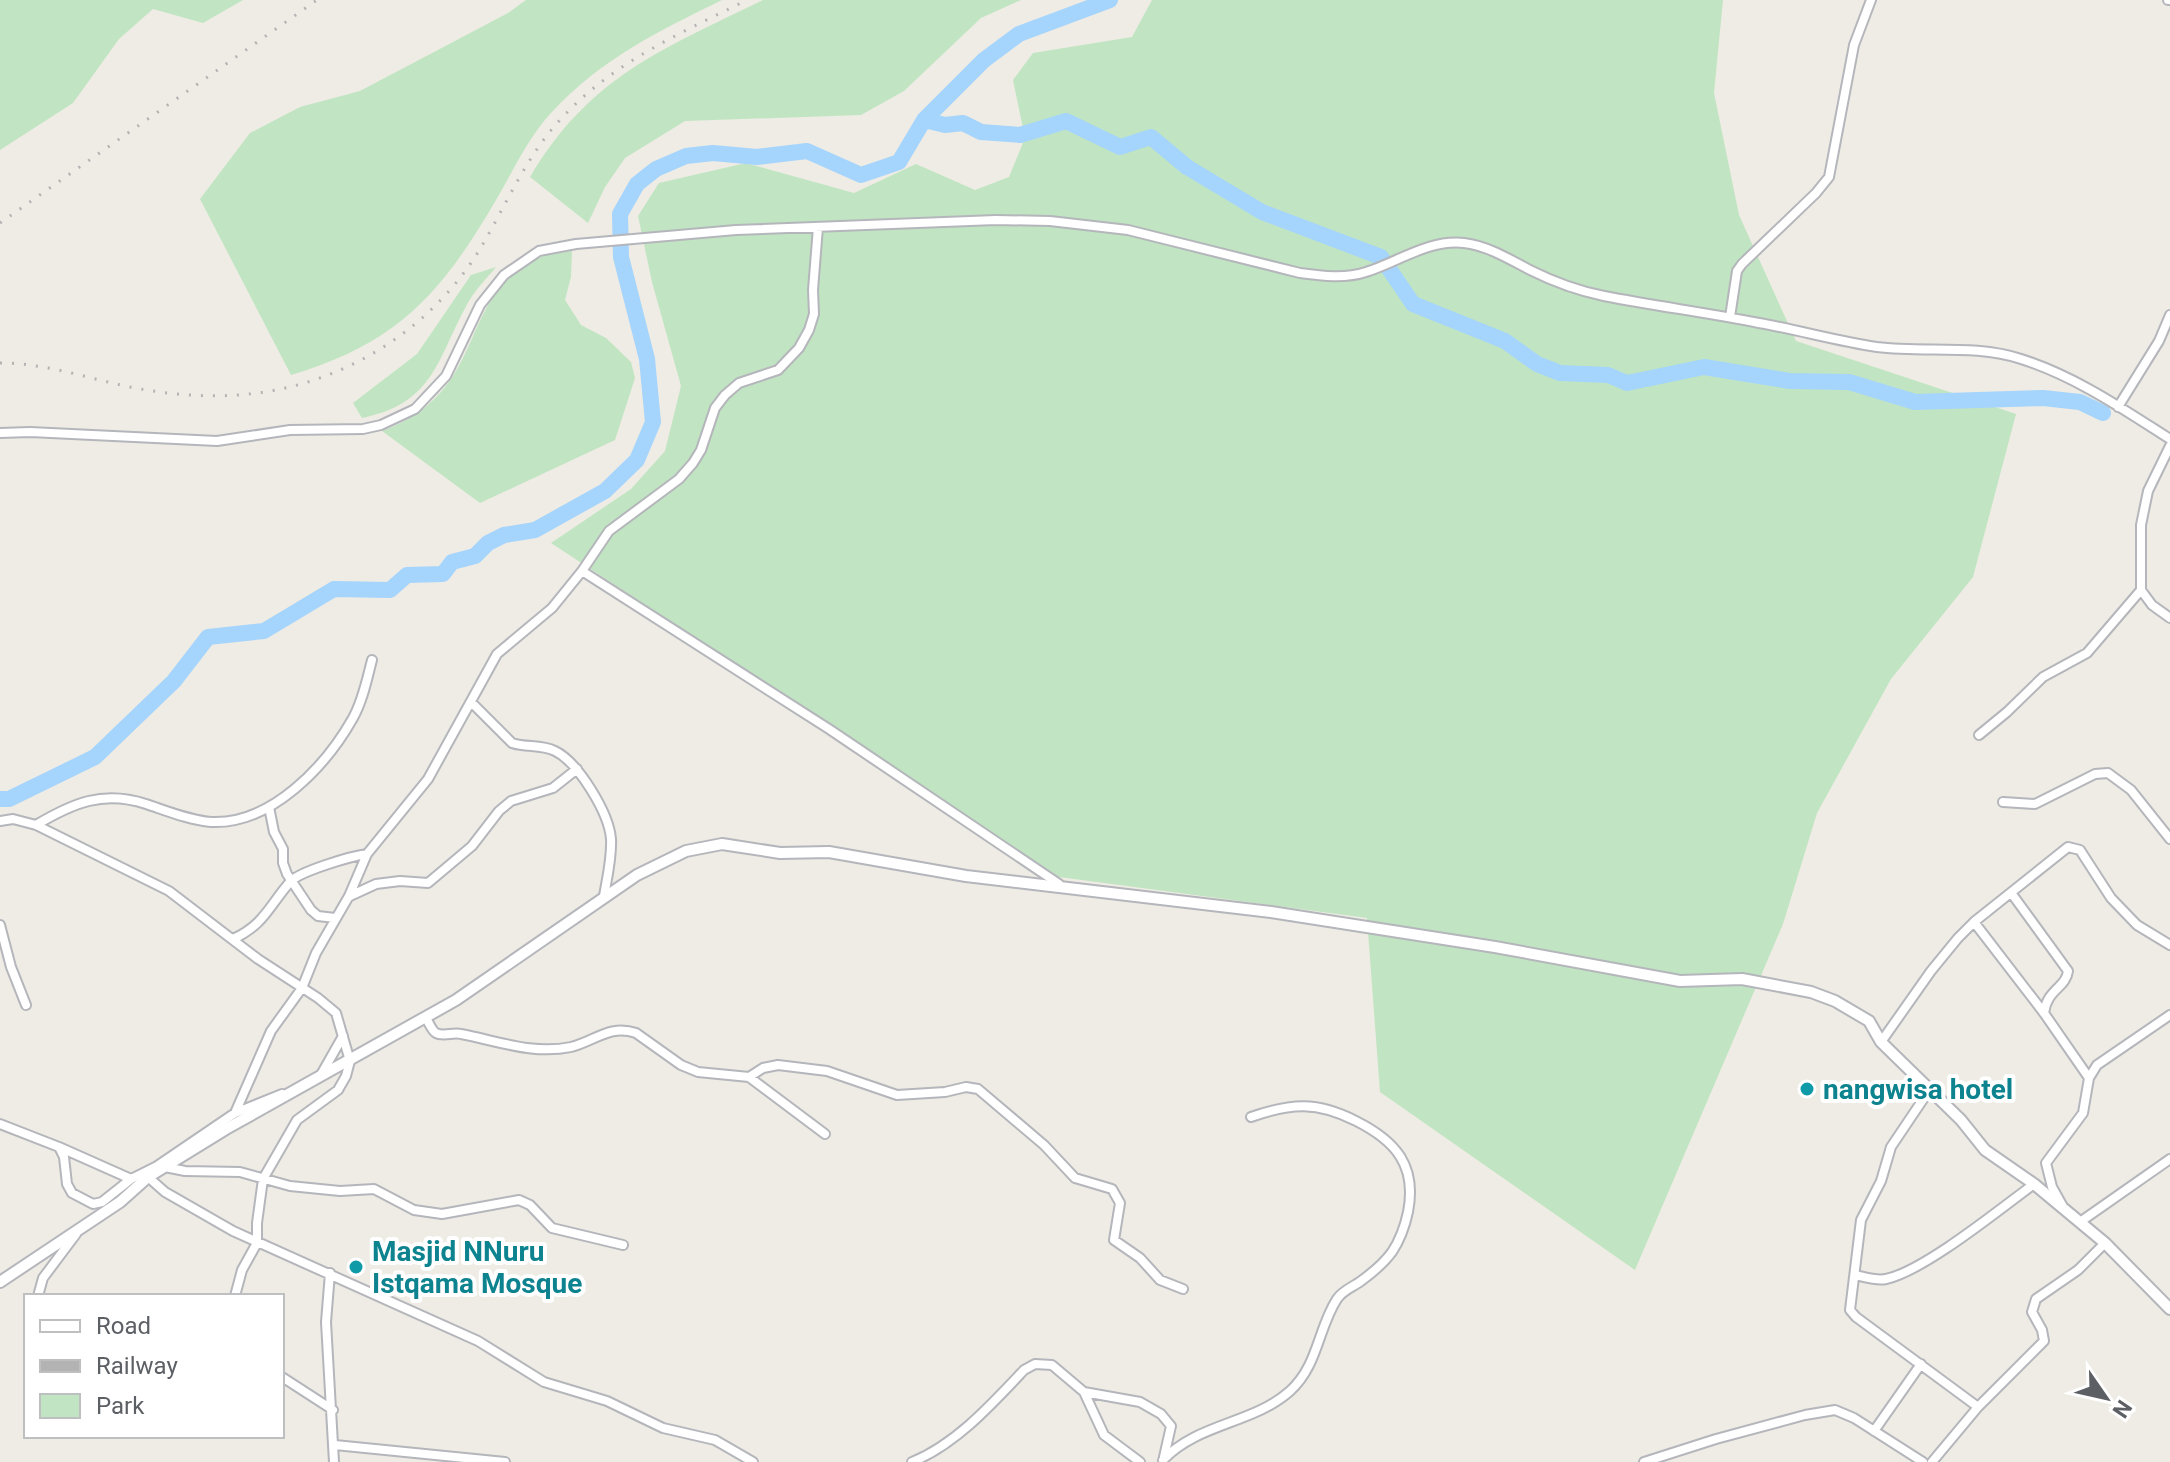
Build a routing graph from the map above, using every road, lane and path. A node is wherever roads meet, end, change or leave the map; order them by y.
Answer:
1 (1871, 0) edge
2 (818, 227) junction
3 (2170, 315) edge
4 (1730, 317) junction
5 (2118, 407) junction
6 (0, 433) edge
7 (2170, 439) edge
8 (2170, 446) edge
9 (582, 571) junction
10 (2141, 590) junction
11 (2170, 618) edge
12 (372, 660) dead end
13 (471, 702) junction
14 (1979, 735) dead end
15 (577, 769) junction
16 (2003, 802) dead end
17 (269, 807) junction
18 (0, 821) edge
19 (36, 825) junction
20 (2170, 839) edge
21 (367, 854) junction
22 (291, 881) junction
23 (1065, 886) junction
24 (2012, 894) junction
25 (349, 896) junction
26 (604, 896) junction
27 (335, 918) junction
28 (1974, 922) junction
29 (0, 925) edge
30 (233, 939) junction
31 (2170, 945) edge
32 (302, 988) junction
33 (26, 1005) dead end
34 (2044, 1013) junction
35 (2170, 1015) edge
36 (426, 1018) junction
37 (343, 1035) junction
38 (1881, 1042) junction
39 (350, 1061) junction
40 (749, 1077) junction
41 (2089, 1078) junction
42 (1930, 1089) junction
43 (235, 1113) junction
44 (1251, 1117) dead end
45 (0, 1124) edge
46 (825, 1134) dead end
47 (59, 1147) junction
48 (2170, 1159) edge
49 (165, 1167) junction
50 (148, 1177) junction
51 (131, 1179) junction
52 (263, 1179) junction
53 (2034, 1184) junction
54 (2063, 1208) junction
55 (2080, 1222) junction
56 (81, 1227) junction
57 (257, 1243) junction
58 (2105, 1243) junction
59 (623, 1245) dead end
60 (330, 1273) junction
61 (1855, 1275) junction
62 (0, 1282) edge
63 (1183, 1289) dead end
64 (39, 1294) edge
65 (236, 1294) edge
66 (2168, 1304) edge
67 (1921, 1364) junction
68 (284, 1378) edge
69 (1084, 1392) junction
70 (1978, 1407) junction
71 (333, 1410) junction
72 (1874, 1431) junction
73 (335, 1445) junction
74 (1163, 1461) edge
75 (334, 1462) edge
76 (505, 1462) edge
77 (753, 1462) edge
78 (912, 1462) edge
79 (1140, 1462) edge
80 (1644, 1462) edge
81 (1923, 1462) edge
82 (1932, 1462) edge

1 - 4 street
2 - 4 street
2 - 6 street
2 - 9 street
3 - 5 street
4 - 5 street
5 - 7 street
8 - 10 street
9 - 13 street
9 - 23 street
10 - 11 street
10 - 14 street
12 - 17 street
13 - 15 street
13 - 21 street
15 - 25 street
15 - 26 street
16 - 20 street
17 - 19 street
17 - 22 street
18 - 19 street
19 - 30 street
21 - 22 street
21 - 25 street
22 - 27 street
22 - 30 street
23 - 26 street
23 - 38 street
24 - 28 street
24 - 31 street
24 - 34 street
25 - 27 street
26 - 36 street
27 - 32 street
28 - 34 street
28 - 38 street
29 - 33 street
30 - 32 street
32 - 37 street
32 - 43 street
34 - 41 street
35 - 41 street
36 - 39 street
36 - 40 street
37 - 39 street
37 - 43 street
38 - 42 street
39 - 49 street
39 - 52 street
40 - 46 street
40 - 63 street
41 - 54 street
42 - 53 street
42 - 61 street
43 - 51 street
44 - 74 street
45 - 47 street
47 - 51 street
47 - 51 street
48 - 55 street
49 - 50 street
49 - 52 street
50 - 56 street
50 - 57 street
52 - 57 street
52 - 59 street
53 - 54 street
53 - 61 street
54 - 55 street
55 - 58 street
56 - 62 street
56 - 64 street
57 - 60 street
57 - 65 street
58 - 66 street
58 - 70 street
60 - 71 street
60 - 77 street
61 - 67 street
67 - 70 street
67 - 72 street
68 - 71 street
69 - 74 street
69 - 78 street
69 - 79 street
70 - 82 street
71 - 73 street
72 - 80 street
72 - 81 street
73 - 75 street
73 - 76 street

